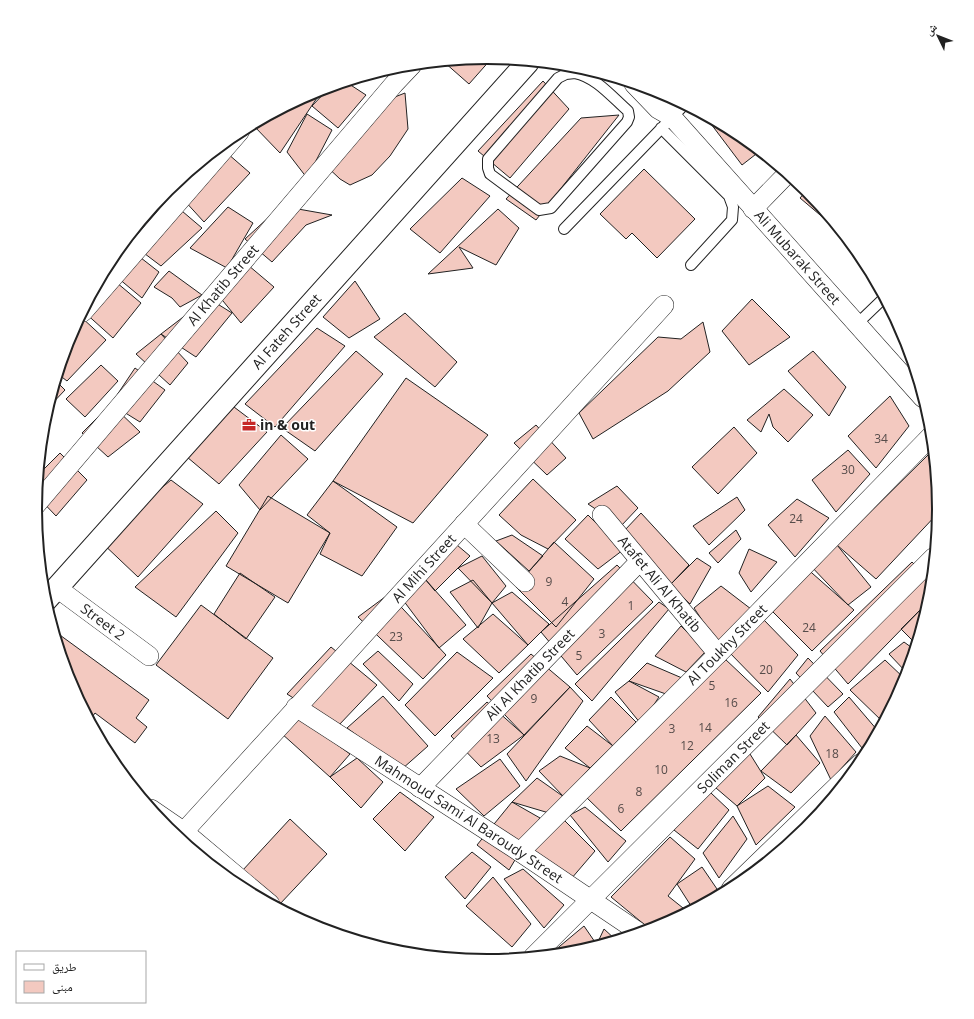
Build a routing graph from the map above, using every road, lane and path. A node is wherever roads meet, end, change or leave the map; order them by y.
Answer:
1 (525, 66) edge
2 (405, 72) edge
3 (569, 72) edge
4 (586, 76) edge
5 (642, 93) edge
6 (668, 103) edge
7 (672, 116) edge
8 (222, 152) edge
9 (783, 178) edge
10 (753, 209) junction
11 (564, 229) dead end
12 (691, 265) dead end
13 (98, 295) edge
14 (880, 302) edge
15 (664, 304) dead end
16 (857, 324) junction
17 (916, 390) edge
18 (926, 441) edge
19 (42, 497) edge
20 (602, 515) dead end
21 (464, 524) junction
22 (640, 561) junction
23 (929, 562) edge
24 (525, 582) dead end
25 (51, 594) edge
26 (718, 654) junction
27 (149, 656) dead end
28 (296, 707) junction
29 (420, 788) junction
30 (830, 793) edge
31 (181, 833) edge
32 (520, 852) junction
33 (204, 853) edge
34 (754, 866) edge
35 (230, 873) edge
36 (591, 899) junction
37 (635, 929) edge
38 (538, 952) edge

1 - 25 street, Al Fateh Street
2 - 19 street, Al Khatib Street
3 - 4 lane
5 - 7 street, Ali Mubarak Street
6 - 7 street, Ali Mubarak Street
7 - 10 street, Ali Mubarak Street
7 - 11 lane
7 - 12 lane
8 - 13 street
9 - 10 street
10 - 16 street, Ali Mubarak Street
14 - 16 lane
15 - 21 street, Al Mihi Street
16 - 17 street, Ali Mubarak Street
18 - 26 street, Al Toukhy Street
20 - 22 street, Atafet Ali Al Khatib
21 - 24 street
21 - 28 street, Al Mihi Street
22 - 26 street, Atafet Ali Al Khatib
22 - 29 street, Ali Al Khatib Street
23 - 36 street, Soliman Street
25 - 27 street, Street 2
26 - 32 street, Al Toukhy Street
28 - 29 street, Mahmoud Sami Al Baroudy Street
28 - 31 street, Al Mihi Street
29 - 32 street, Mahmoud Sami Al Baroudy Street
30 - 34 street
32 - 36 street, Mahmoud Sami Al Baroudy Street
33 - 35 street
36 - 37 street, Mahmoud Sami Al Baroudy Street
36 - 38 street, Soliman Street

